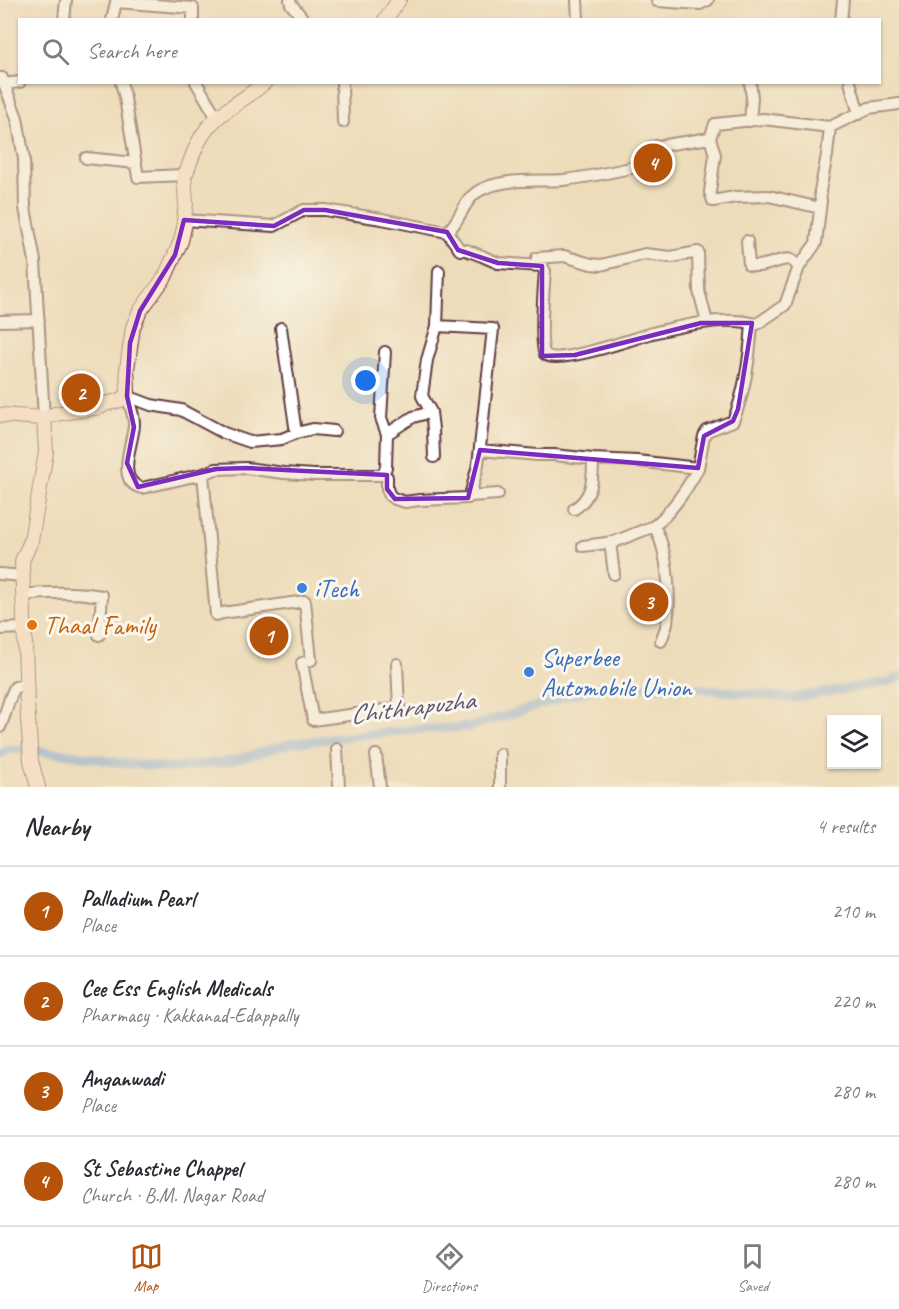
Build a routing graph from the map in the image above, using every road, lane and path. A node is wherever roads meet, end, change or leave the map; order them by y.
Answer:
1 (66, 0) edge
2 (291, 0) edge
3 (399, 0) edge
4 (577, 0) edge
5 (708, 0) edge
6 (843, 0) edge
7 (657, 1) edge
8 (64, 18) edge
9 (112, 18) edge
10 (193, 18) edge
11 (302, 18) edge
12 (387, 18) edge
13 (578, 18) edge
14 (841, 18) edge
15 (2, 81) edge
16 (18, 82) edge
17 (122, 84) edge
18 (197, 84) edge
19 (262, 84) edge
20 (342, 84) edge
21 (750, 84) edge
22 (851, 84) edge
23 (899, 104) edge
24 (859, 114) junction
25 (217, 118) junction
26 (750, 121) junction
27 (343, 122) dead end
28 (830, 127) junction
29 (710, 138) junction
30 (86, 158) dead end
31 (136, 163) junction
32 (184, 175) junction
33 (820, 208) junction
34 (184, 220) junction
35 (447, 232) junction
36 (747, 241) dead end
37 (536, 266) junction
38 (799, 267) junction
39 (439, 271) dead end
40 (39, 320) junction
41 (0, 321) edge
42 (707, 322) junction
43 (752, 323) junction
44 (436, 326) junction
45 (281, 328) dead end
46 (385, 352) dead end
47 (127, 396) junction
48 (431, 412) junction
49 (0, 415) edge
50 (44, 418) junction
51 (334, 431) dead end
52 (296, 433) junction
53 (387, 434) junction
54 (480, 450) junction
55 (434, 457) dead end
56 (592, 459) junction
57 (698, 468) junction
58 (202, 474) junction
59 (383, 475) junction
60 (498, 494) dead end
61 (471, 496) junction
62 (574, 509) dead end
63 (654, 526) junction
64 (610, 542) junction
65 (583, 546) dead end
66 (0, 574) edge
67 (614, 574) dead end
68 (23, 576) junction
69 (23, 595) junction
70 (0, 628) edge
71 (24, 628) junction
72 (99, 635) dead end
73 (661, 640) dead end
74 (397, 664) dead end
75 (27, 684) junction
76 (0, 727) edge
77 (336, 749) dead end
78 (500, 754) dead end
79 (376, 755) dead end
80 (38, 787) edge
81 (339, 787) edge
82 (380, 787) edge
83 (500, 787) edge

1 - 8 street
2 - 11 street
3 - 12 street
4 - 13 street
5 - 7 street
6 - 14 street
9 - 10 street
15 - 16 street
15 - 40 street
17 - 31 street
18 - 25 street
19 - 25 street
20 - 27 street
21 - 26 street
22 - 24 street
23 - 24 street
24 - 28 street
25 - 32 street
26 - 28 street
26 - 29 street
28 - 33 street
29 - 33 street
29 - 35 street
30 - 31 street
31 - 32 street
32 - 34 street
33 - 38 street
34 - 35 street
34 - 47 street
35 - 37 street
36 - 38 street
37 - 42 street
37 - 42 street
38 - 43 street
39 - 44 street
40 - 41 street
40 - 50 street
42 - 43 street
43 - 57 street
44 - 48 street
44 - 54 street
45 - 52 street
46 - 53 street
47 - 50 street
47 - 52 street
47 - 58 street
48 - 53 street
48 - 55 street
49 - 50 street
50 - 68 street
51 - 52 street
53 - 59 street
54 - 56 street
54 - 61 street
56 - 57 street
56 - 62 street
57 - 63 street
58 - 59 street
58 - 74 street
59 - 61 street
60 - 61 street
63 - 64 street
63 - 73 street
64 - 65 street
64 - 67 street
66 - 68 street
68 - 69 street
69 - 71 street
69 - 72 street
70 - 71 street
71 - 75 street
75 - 76 street
75 - 80 street
77 - 81 street
78 - 83 street
79 - 82 street

